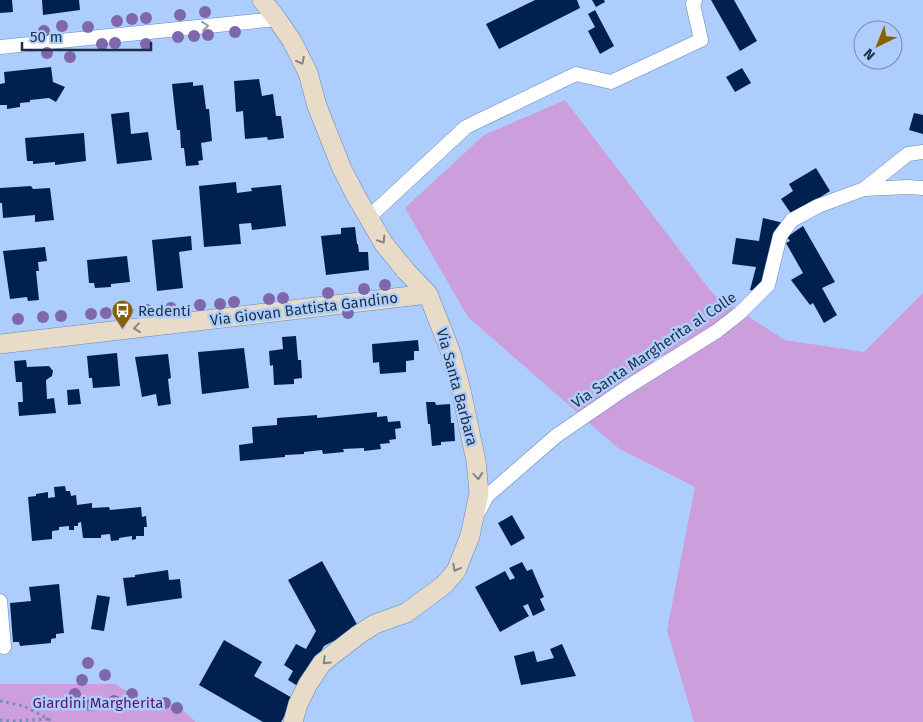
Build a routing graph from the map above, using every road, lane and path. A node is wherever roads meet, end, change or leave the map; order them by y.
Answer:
1 (262, 0) edge
2 (695, 0) edge
3 (277, 19) junction
4 (0, 47) edge
5 (923, 152) edge
6 (923, 188) edge
7 (864, 189) junction
8 (368, 218) junction
9 (428, 294) junction
10 (0, 344) edge
11 (474, 523) junction
12 (0, 601) edge
13 (4, 647) dead end
14 (0, 701) edge
15 (50, 719) junction
16 (0, 720) edge
17 (54, 722) edge
18 (293, 722) edge

1 - 3 street, Via Santa Barbara
2 - 8 street
4 -> 3 street
3 -> 8 street, Via Santa Barbara
5 - 7 street, Via Santa Margherita al Colle
6 - 7 street, Via Santa Margherita al Colle
7 - 11 street, Via Santa Margherita al Colle
8 -> 9 street, Via Santa Barbara
9 -> 10 street, Via Giovan Battista Gandino
9 -> 11 street, Via Santa Barbara
11 -> 18 street, Via Santa Barbara
12 - 13 street
14 - 15 path
15 - 16 path
15 - 17 path

